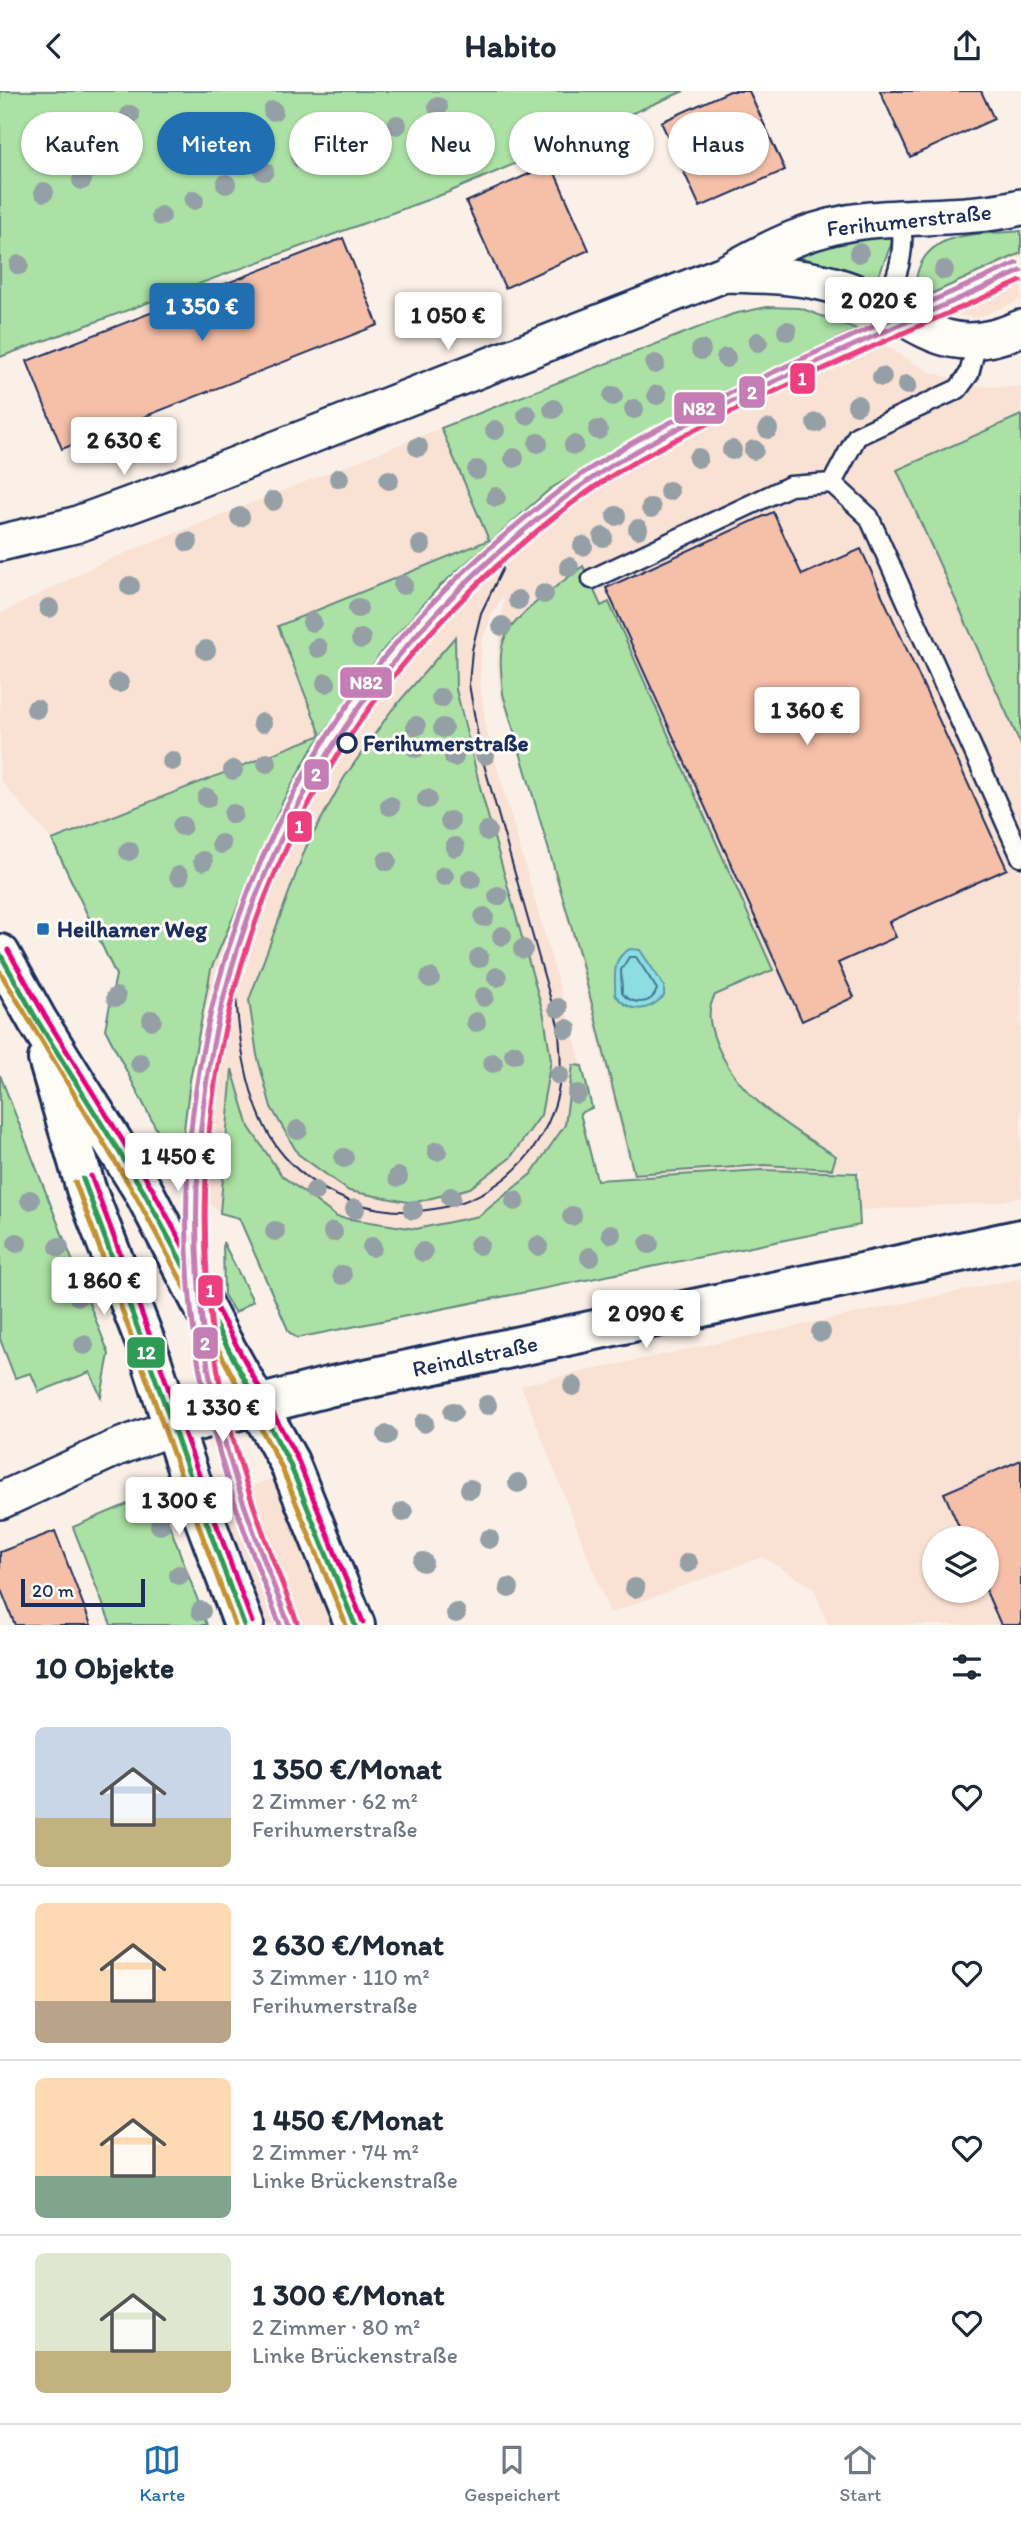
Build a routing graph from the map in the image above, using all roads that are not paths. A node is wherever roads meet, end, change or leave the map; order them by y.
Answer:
1 (1021, 207) edge
2 (901, 219) junction
3 (724, 274) junction
4 (883, 307) junction
5 (1021, 328) edge
6 (977, 343) junction
7 (832, 483) junction
8 (0, 543) edge
9 (592, 579) dead end
10 (1021, 857) edge
11 (0, 954) edge
12 (37, 1020) junction
13 (1021, 1239) edge
14 (259, 1404) junction
15 (173, 1427) junction
16 (0, 1501) edge
17 (244, 1625) edge
18 (355, 1625) edge

1 - 2 street, Ferihumerstraße
2 - 3 street, Ferihumerstraße
2 - 4 lane
3 - 4 street, Ferihumerstraße
3 - 8 street, Ferihumerstraße
4 - 6 street, Ferihumerstraße
5 - 6 street, Ferihumerstraße
6 - 7 lane
7 - 9 lane
7 - 10 lane
11 - 12 main road
12 - 14 main road
12 - 15 main road
13 - 14 main road, Reindlstraße
14 - 15 main road, Reindlstraße
14 - 18 main road
15 - 16 street
15 - 17 main road

